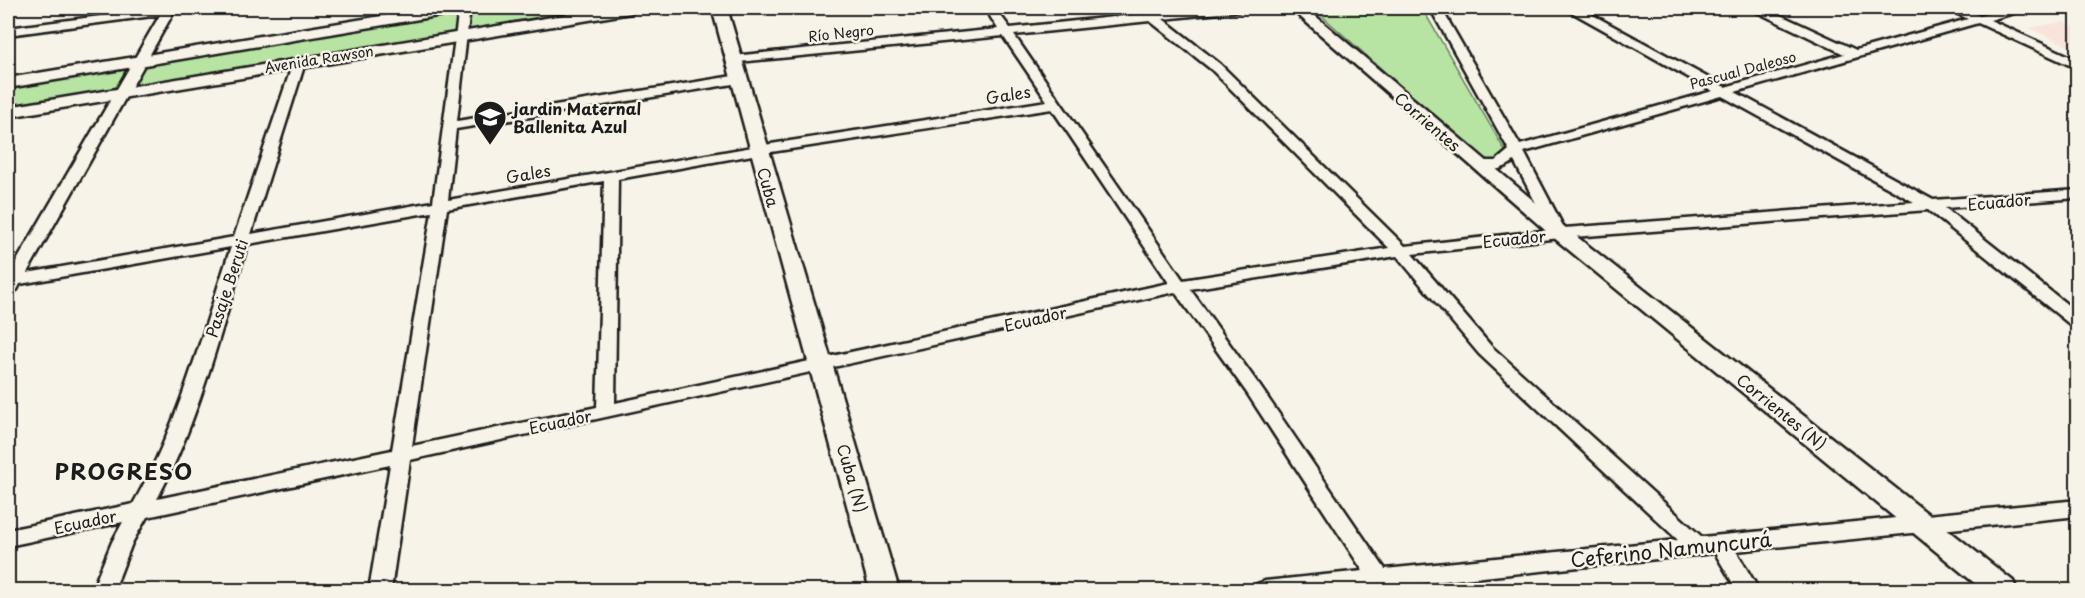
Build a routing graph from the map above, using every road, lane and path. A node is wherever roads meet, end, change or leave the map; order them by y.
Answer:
1 (455, 8) edge
2 (464, 8) edge
3 (631, 8) edge
4 (719, 8) edge
5 (990, 8) edge
6 (1239, 8) edge
7 (1297, 8) edge
8 (1435, 8) edge
9 (1572, 8) edge
10 (1757, 8) edge
11 (1954, 8) edge
12 (2020, 8) edge
13 (170, 9) edge
14 (1147, 12) edge
15 (1980, 19) junction
16 (8, 31) edge
17 (1007, 32) junction
18 (460, 36) junction
19 (1856, 55) junction
20 (141, 59) junction
21 (733, 60) junction
22 (299, 63) junction
23 (2078, 65) edge
24 (739, 79) junction
25 (8, 83) edge
26 (1723, 90) junction
27 (123, 93) junction
28 (1056, 104) junction
29 (8, 112) edge
30 (450, 126) junction
31 (758, 150) junction
32 (1516, 150) junction
33 (1479, 165) junction
34 (611, 176) junction
35 (2078, 194) edge
36 (440, 206) junction
37 (1934, 207) junction
38 (1560, 233) junction
39 (242, 240) junction
40 (1401, 251) junction
41 (10, 284) edge
42 (1179, 286) junction
43 (2078, 322) edge
44 (821, 366) junction
45 (606, 412) junction
46 (402, 455) junction
47 (2078, 508) edge
48 (141, 509) junction
49 (1924, 524) junction
50 (8, 538) edge
51 (1720, 543) junction
52 (1698, 546) junction
53 (1383, 585) edge
54 (103, 591) edge
55 (380, 591) edge
56 (885, 591) edge
57 (1265, 591) edge
58 (1748, 591) edge
59 (2003, 591) edge

1 - 20 street, Avenida Rawson
2 - 18 street
3 - 18 street, Avenida Rawson
4 - 21 street, Cuba
5 - 17 street
6 - 14 street, Río Negro
7 - 33 street, Corrientes
8 - 32 street
9 - 26 street
10 - 19 street
11 - 15 street
12 - 15 street, Pascual Daleoso
13 - 16 street
13 - 20 street
14 - 17 street, Río Negro
14 - 40 street
15 - 19 street, Pascual Daleoso
15 - 23 street
17 - 21 street, Río Negro
17 - 28 street
18 - 22 street, Avenida Rawson
18 - 30 street
19 - 26 street, Pascual Daleoso
20 - 25 street, Avenida Rawson
20 - 27 street
21 - 24 street, Cuba
22 - 27 street, Avenida Rawson
22 - 39 street, Pasaje Beruti
24 - 30 street
24 - 31 street, Cuba
26 - 32 street, Pascual Daleoso
26 - 37 street
27 - 29 street, Avenida Rawson
27 - 41 street
28 - 31 street, Gales
28 - 42 street
30 - 36 street
31 - 34 street, Gales
31 - 44 street, Cuba
32 - 33 street, Pascual Daleoso
32 - 38 street
33 - 38 street, Corrientes
34 - 36 street, Gales
34 - 45 street
35 - 37 street, Ecuador
36 - 39 street, Gales
36 - 46 street
37 - 38 street, Ecuador
37 - 43 street
38 - 40 street, Ecuador
38 - 49 street, Corrientes (N)
39 - 41 street, Gales
39 - 48 street, Pasaje Beruti
40 - 42 street, Ecuador
40 - 52 street
42 - 44 street, Ecuador
42 - 53 street
44 - 45 street, Ecuador
44 - 56 street, Cuba (N)
45 - 46 street, Ecuador
46 - 48 street, Ecuador
46 - 55 street
47 - 49 street, Ceferino Namuncurá
48 - 50 street, Ecuador
48 - 54 street, Pasaje Beruti
49 - 51 street, Ceferino Namuncurá
49 - 59 street, Corrientes (N)
51 - 52 street, Ceferino Namuncurá
51 - 58 street
52 - 53 street, Ceferino Namuncurá
53 - 57 street, Ceferino Namuncurá

